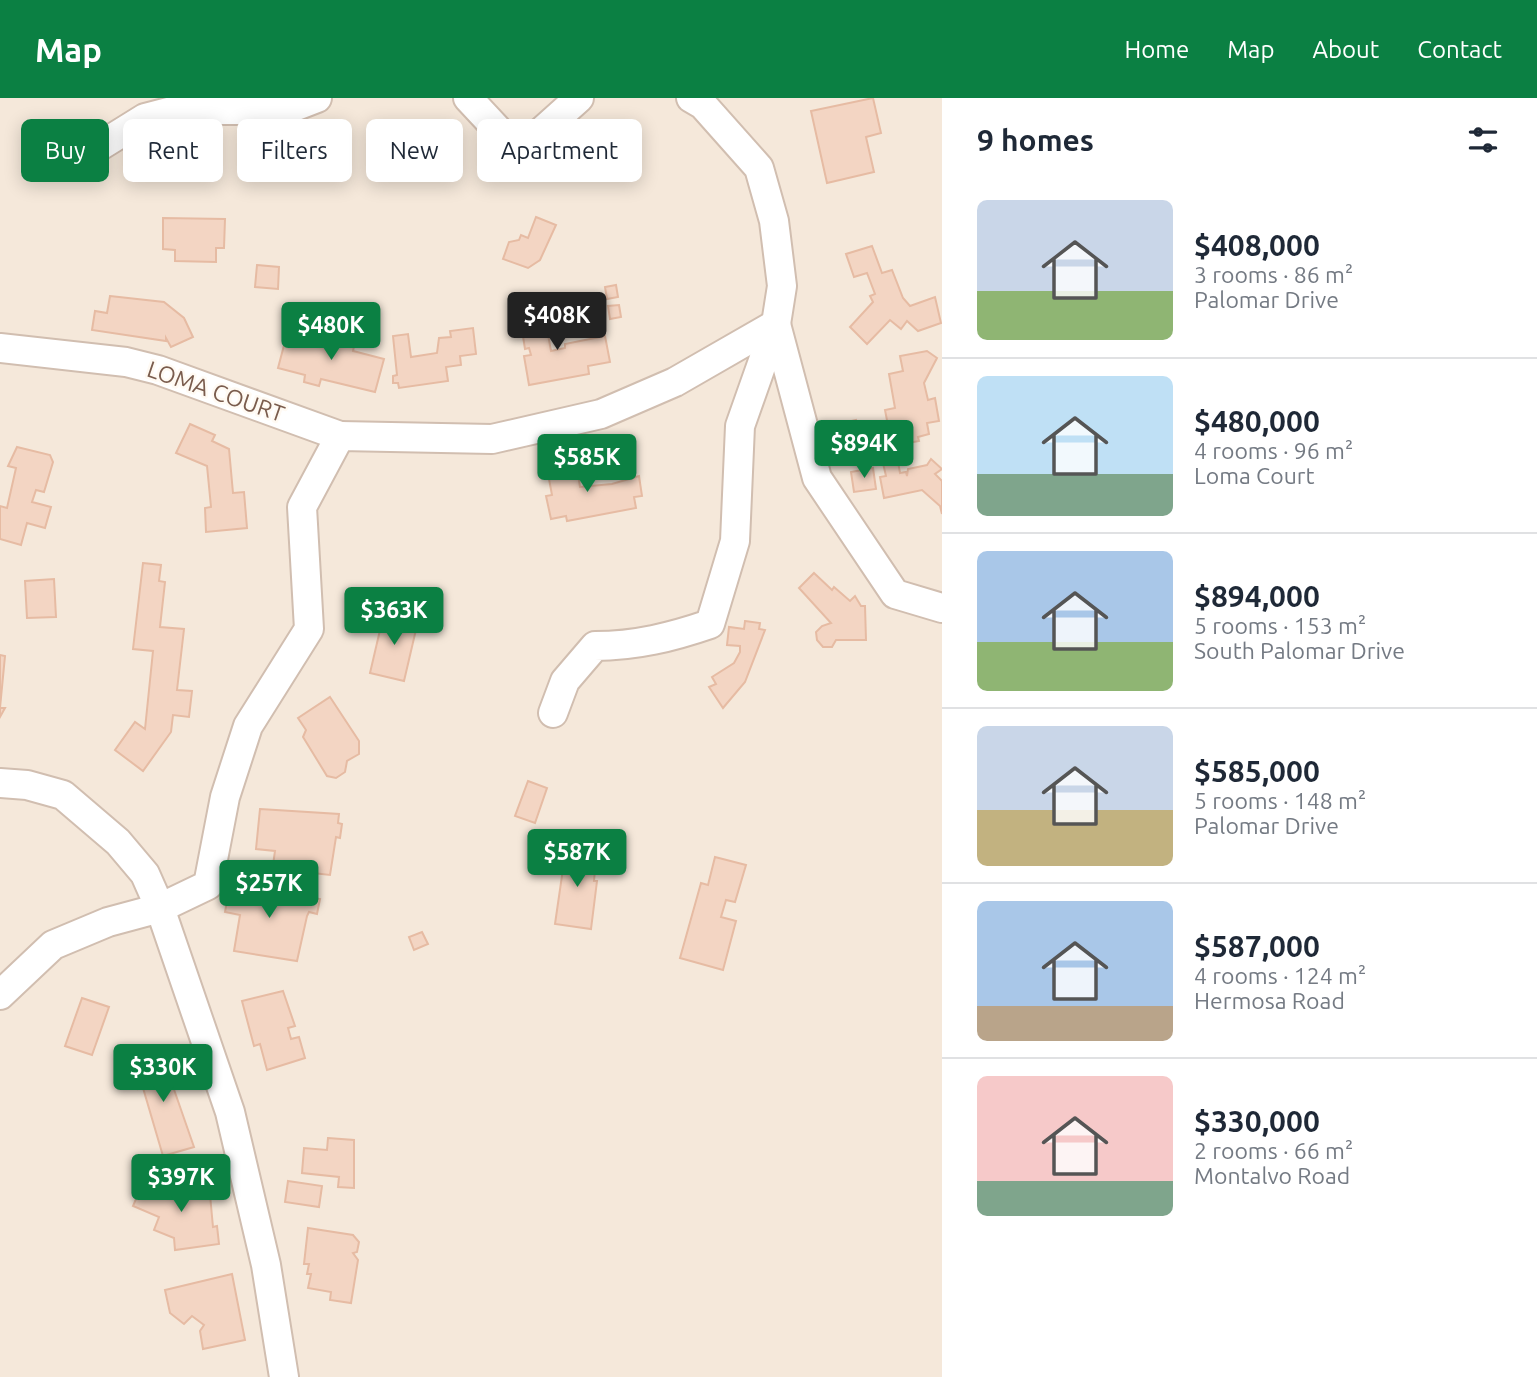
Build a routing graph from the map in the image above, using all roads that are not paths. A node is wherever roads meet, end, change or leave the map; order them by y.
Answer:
1 (317, 98) edge
2 (468, 98) edge
3 (579, 98) edge
4 (691, 98) edge
5 (109, 140) edge
6 (776, 324) junction
7 (0, 348) edge
8 (340, 436) junction
9 (942, 608) edge
10 (553, 713) dead end
11 (0, 783) edge
12 (160, 908) junction
13 (0, 995) edge
14 (284, 1377) edge

1 - 5 street
2 - 3 street
4 - 6 street
6 - 8 street, LOMA COURT
6 - 9 street
6 - 10 street
7 - 8 street, LOMA COURT
8 - 12 street
11 - 12 street
12 - 13 street
12 - 14 street

